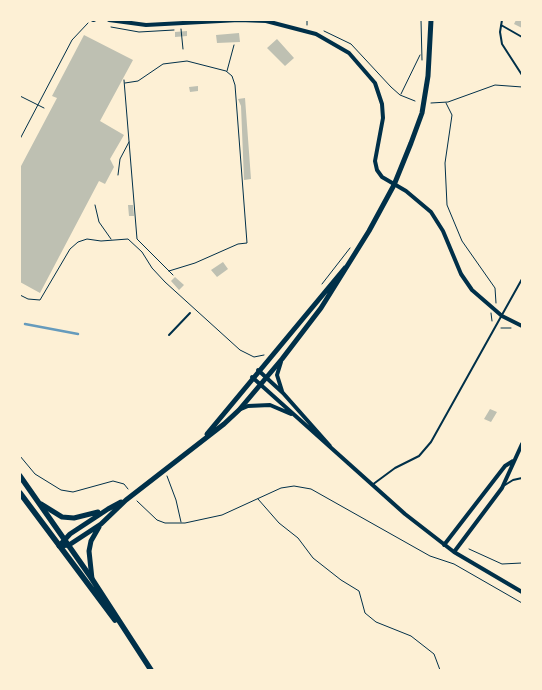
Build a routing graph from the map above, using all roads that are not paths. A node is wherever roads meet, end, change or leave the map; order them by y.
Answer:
1 (109, 20) edge
2 (431, 20) edge
3 (502, 20) edge
4 (248, 21) edge
5 (501, 25) junction
6 (522, 37) edge
7 (522, 75) edge
8 (394, 185) junction
9 (350, 262) junction
10 (522, 279) edge
11 (190, 313) dead end
12 (502, 316) junction
13 (522, 326) edge
14 (169, 335) dead end
15 (282, 359) junction
16 (258, 370) junction
17 (252, 377) junction
18 (266, 378) junction
19 (260, 384) junction
20 (283, 393) junction
21 (239, 410) junction
22 (295, 416) junction
23 (204, 438) junction
24 (522, 444) edge
25 (344, 461) junction
26 (513, 461) junction
27 (20, 476) edge
28 (522, 478) edge
29 (371, 486) junction
30 (502, 488) junction
31 (20, 493) edge
32 (126, 500) junction
33 (39, 503) junction
34 (108, 509) junction
35 (101, 524) junction
36 (64, 538) junction
37 (69, 545) junction
38 (59, 546) junction
39 (444, 546) junction
40 (454, 552) junction
41 (92, 579) junction
42 (522, 592) edge
43 (140, 654) junction
44 (152, 670) edge

1 - 4 street
2 - 8 street
3 - 5 lane
4 - 8 street
5 - 6 lane
5 - 7 lane
8 - 9 street
8 - 12 street
9 - 15 street
9 - 16 street
10 - 12 lane
11 - 14 lane
12 - 13 street
12 - 29 lane
15 - 18 street
15 - 20 street
16 - 17 street
16 - 18 street
17 - 19 street
17 - 23 street
18 - 19 street
18 - 20 street
19 - 21 street
19 - 22 street
20 - 25 street
21 - 22 street
21 - 23 street
22 - 25 street
23 - 32 street
24 - 26 street
25 - 29 street
26 - 30 street
26 - 39 street
27 - 33 main road
28 - 30 lane
29 - 39 street
30 - 40 street
31 - 38 main road
32 - 34 street
32 - 35 street
33 - 34 street
33 - 36 main road
34 - 36 street
35 - 37 street
35 - 41 street
36 - 37 main road
36 - 38 street
37 - 38 street
37 - 41 main road
38 - 43 main road
39 - 40 street
40 - 42 street
41 - 43 main road
43 - 44 main road

